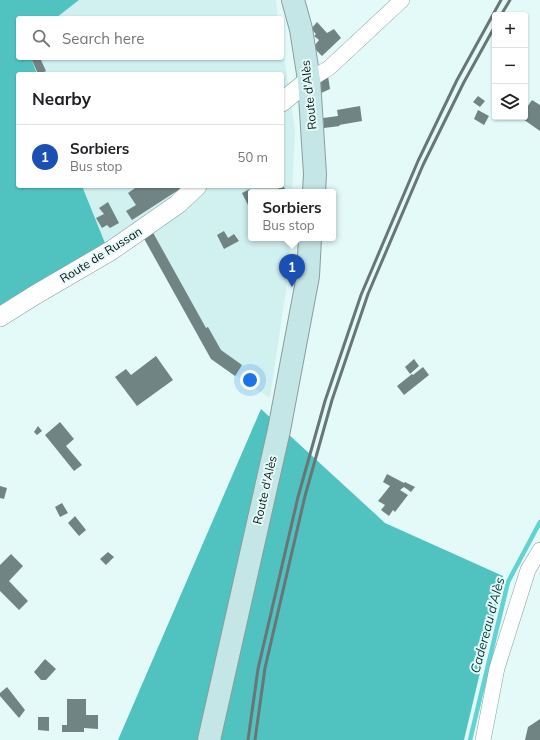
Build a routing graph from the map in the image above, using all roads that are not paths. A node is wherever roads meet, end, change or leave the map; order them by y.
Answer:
1 (293, 0) edge
2 (402, 0) edge
3 (309, 80) junction
4 (284, 100) edge
5 (195, 188) edge
6 (314, 189) edge
7 (310, 241) edge
8 (0, 317) edge
9 (540, 550) edge
10 (209, 740) edge
11 (483, 740) edge

1 - 3 main road, Route d'Alès
2 - 3 street
3 - 4 street
3 - 6 main road, Route d'Alès
5 - 8 street, Route de Russan
7 - 10 main road, Route d'Alès
9 - 11 street

